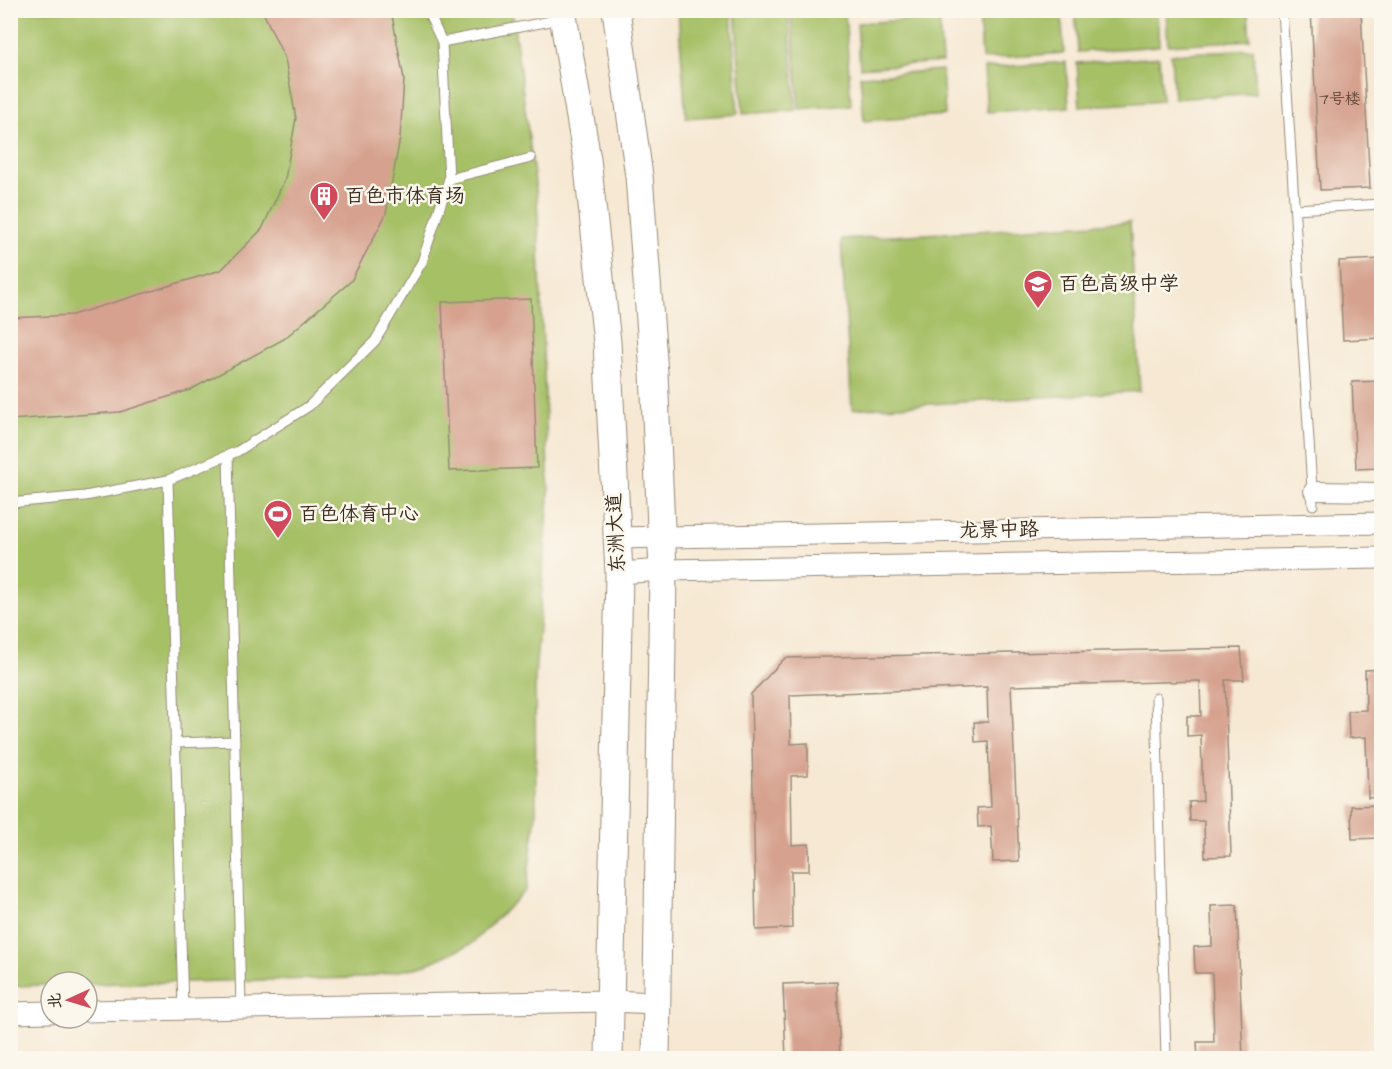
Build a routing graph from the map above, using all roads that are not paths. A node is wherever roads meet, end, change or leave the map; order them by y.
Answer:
1 (427, 10) edge
2 (616, 10) edge
3 (1282, 10) edge
4 (563, 15) edge
5 (442, 42) junction
6 (531, 158) dead end
7 (449, 179) junction
8 (1382, 204) edge
9 (1295, 209) junction
10 (228, 455) junction
11 (168, 480) junction
12 (1382, 492) edge
13 (1313, 498) joint
14 (10, 503) edge
15 (1382, 523) edge
16 (616, 538) junction
17 (662, 538) junction
18 (1382, 558) edge
19 (663, 570) junction
20 (619, 573) junction
21 (1156, 698) dead end
22 (235, 741) junction
23 (175, 743) junction
24 (610, 1001) junction
25 (657, 1003) junction
26 (241, 1008) junction
27 (183, 1010) junction
28 (99, 1011) edge
29 (39, 1012) edge
30 (10, 1013) edge
31 (656, 1058) edge
32 (609, 1059) edge
33 (643, 1059) edge
34 (1166, 1059) edge

1 - 5 lane
2 - 17 main road
3 - 9 lane
4 - 5 lane
4 - 16 main road, 东洲大道
5 - 7 lane
6 - 7 lane
7 - 10 lane
8 - 9 lane
9 - 13 lane
10 - 11 lane
10 - 22 lane
11 - 14 lane
11 - 23 lane
12 - 13 street
15 - 17 street, 龙景中路
16 - 17 street, 龙景中路
16 - 20 main road, 东洲大道
17 - 19 main road
18 - 19 street, 龙景中路
19 - 20 street, 龙景中路
19 - 25 main road
20 - 24 main road, 东洲大道
21 - 34 lane
22 - 23 lane
22 - 26 lane
23 - 27 lane
24 - 25 street
24 - 26 street
24 - 32 main road, 东洲大道
25 - 31 main road
26 - 27 street
27 - 28 street
29 - 30 street
31 - 33 street

